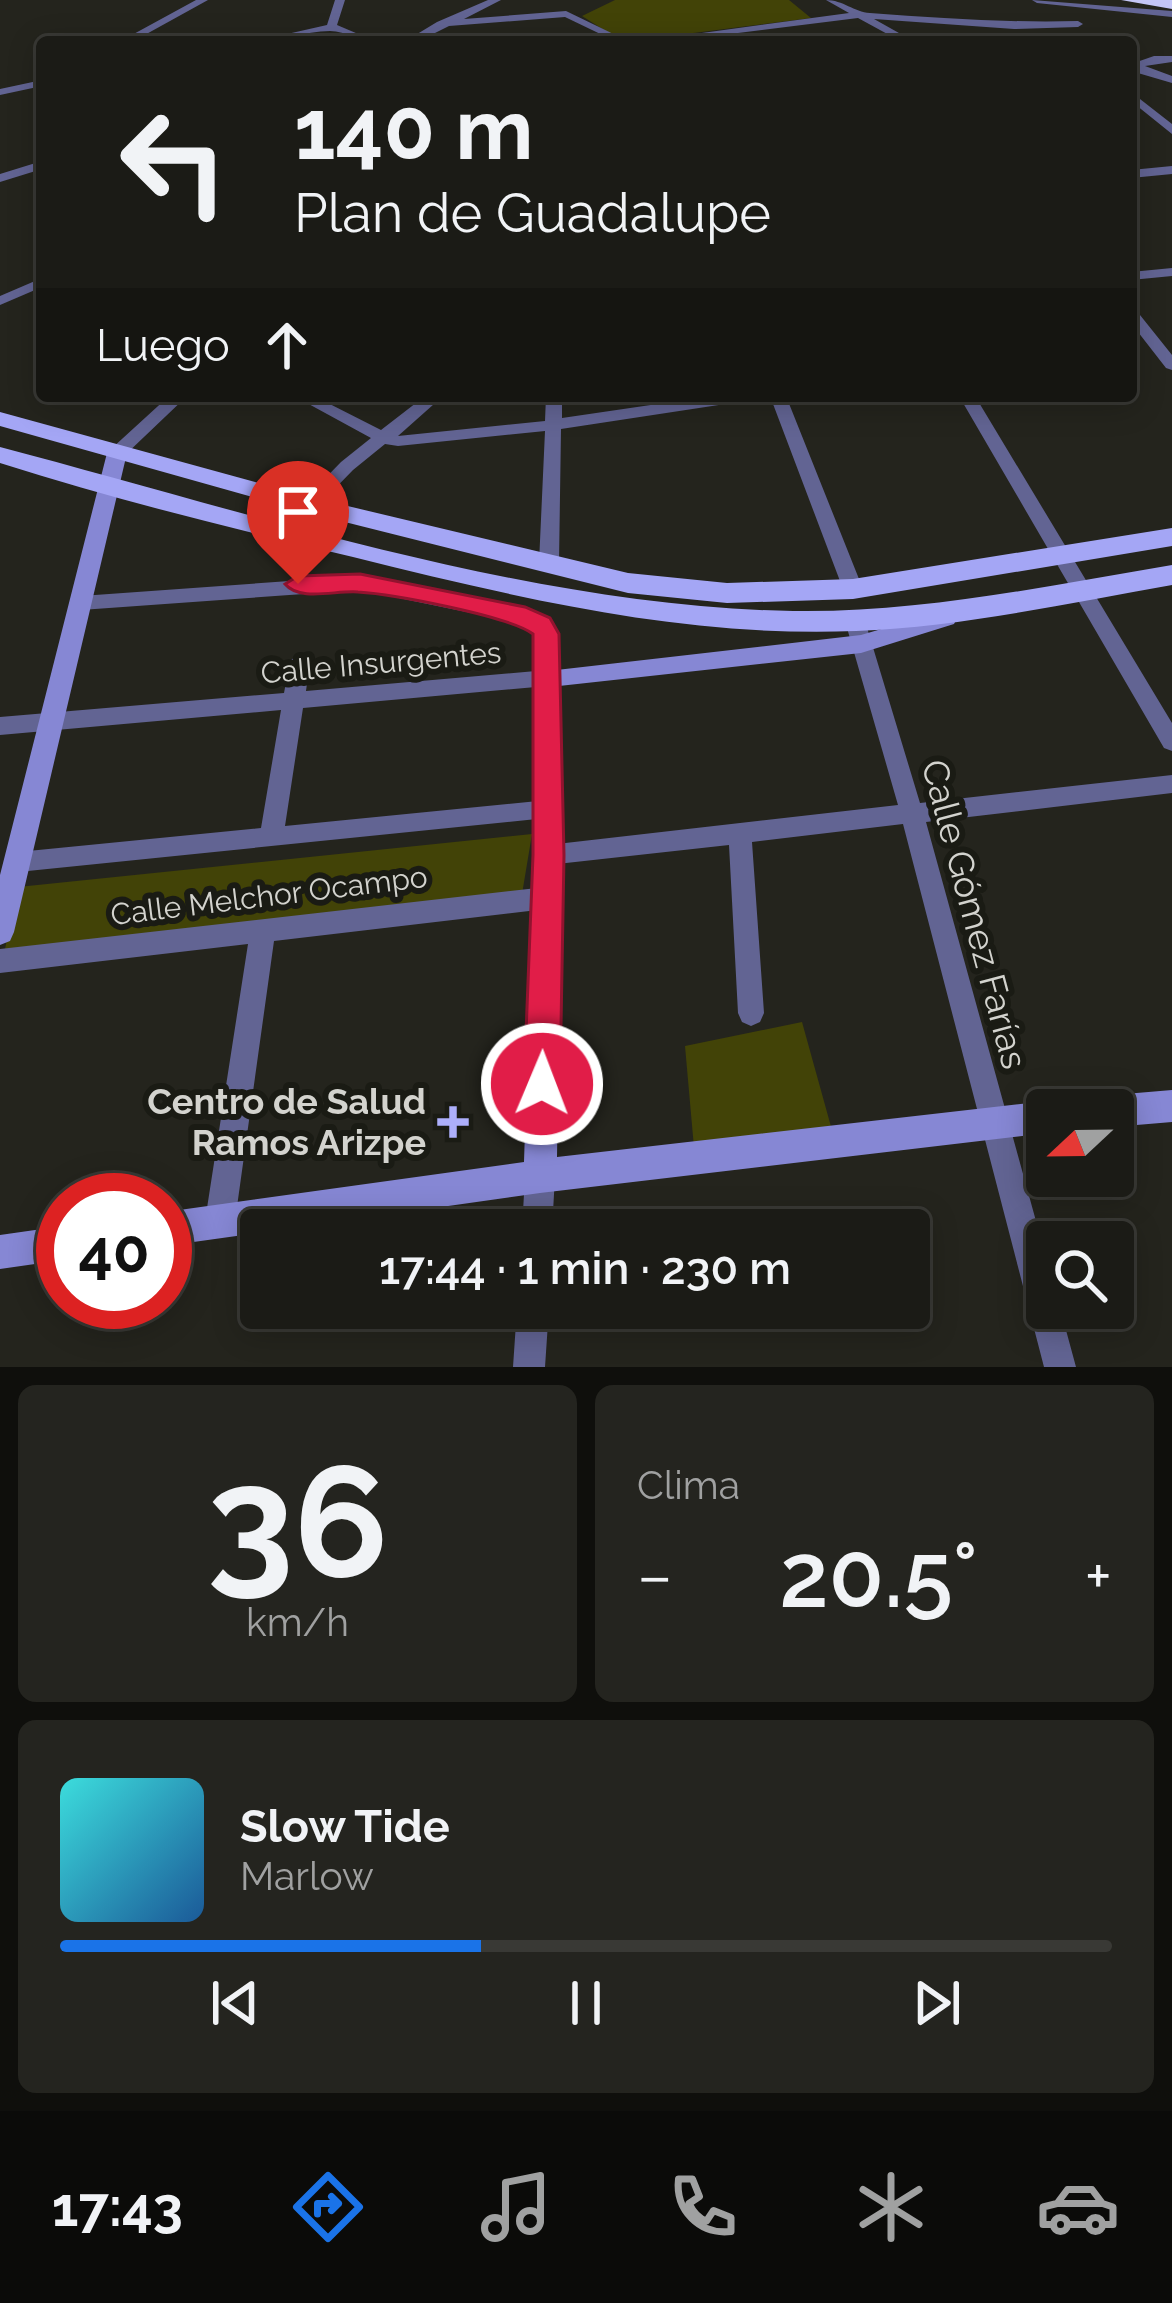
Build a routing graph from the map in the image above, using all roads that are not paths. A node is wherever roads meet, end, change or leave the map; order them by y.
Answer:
1 (203, 0) edge
2 (340, 0) edge
3 (472, 0) edge
4 (496, 0) edge
5 (831, 0) edge
6 (1036, 0) edge
7 (1129, 0) edge
8 (1144, 2) edge
9 (1086, 3) edge
10 (1172, 9) edge
11 (859, 15) junction
12 (444, 22) junction
13 (1078, 24) junction
14 (334, 27) junction
15 (135, 36) edge
16 (288, 36) edge
17 (357, 36) edge
18 (420, 36) edge
19 (613, 36) edge
20 (689, 36) edge
21 (899, 36) edge
22 (1079, 36) edge
23 (1172, 59) edge
24 (1137, 67) edge
25 (1137, 69) edge
26 (1172, 80) edge
27 (36, 84) edge
28 (0, 92) edge
29 (1137, 100) edge
30 (1172, 130) edge
31 (36, 167) edge
32 (1172, 170) edge
33 (1137, 173) edge
34 (0, 178) edge
35 (1172, 272) edge
36 (1137, 275) edge
37 (36, 285) edge
38 (0, 301) edge
39 (1137, 320) edge
40 (1150, 336) junction
41 (1137, 338) edge
42 (1172, 365) edge
43 (172, 402) edge
44 (328, 402) edge
45 (428, 402) edge
46 (554, 402) edge
47 (706, 402) edge
48 (780, 402) edge
49 (971, 402) edge
50 (0, 419) edge
51 (552, 425) junction
52 (385, 439) junction
53 (117, 453) junction
54 (0, 454) edge
55 (110, 490) junction
56 (309, 505) junction
57 (1172, 537) edge
58 (1061, 554) junction
59 (549, 563) junction
60 (1172, 575) edge
61 (853, 589) junction
62 (1080, 590) junction
63 (81, 603) junction
64 (858, 633) junction
65 (300, 661) dead end
66 (547, 678) junction
67 (294, 701) junction
68 (50, 721) junction
69 (0, 726) edge
70 (1172, 742) edge
71 (1172, 784) edge
72 (548, 809) junction
73 (912, 814) junction
74 (272, 834) junction
75 (740, 835) junction
76 (548, 855) junction
77 (18, 862) junction
78 (546, 898) junction
79 (2, 916) edge
80 (262, 930) junction
81 (0, 961) edge
82 (751, 1013) dead end
83 (1172, 1106) edge
84 (1134, 1109) edge
85 (1026, 1119) edge
86 (994, 1122) junction
87 (540, 1176) junction
88 (538, 1209) edge
89 (220, 1221) junction
90 (192, 1225) edge
91 (36, 1247) edge
92 (0, 1252) edge
93 (532, 1329) edge
94 (529, 1367) edge
95 (1060, 1367) edge

1 - 15 street
2 - 14 street
3 - 12 street
4 - 12 street
5 - 11 street
6 - 9 street
7 - 8 highway
8 - 10 highway
9 - 10 street
9 - 13 street
11 - 13 street
11 - 20 street
11 - 21 street
12 - 18 street
12 - 19 street
13 - 22 street
14 - 16 street
14 - 17 street
23 - 24 street
25 - 26 street
27 - 28 street
29 - 30 street
31 - 34 street
32 - 33 street
35 - 36 street
37 - 38 street
39 - 40 street
40 - 41 street
40 - 42 street
43 - 53 street
44 - 52 street
45 - 52 street
46 - 51 street
47 - 51 street
48 - 61 street
49 - 58 street
50 - 53 main road
51 - 52 street
51 - 59 street
52 - 56 street
53 - 55 street
53 - 56 main road
54 - 55 main road
55 - 63 street
55 - 64 main road
56 - 59 main road
57 - 58 main road
58 - 61 main road
58 - 62 street
59 - 61 main road
60 - 62 main road
62 - 64 main road
62 - 70 street
63 - 66 street
63 - 68 street
64 - 66 street, Calle Insurgentes
64 - 73 street, Calle Gómez Farías
65 - 67 street
66 - 67 street, Calle Insurgentes
66 - 72 street
67 - 68 street, Calle Insurgentes
67 - 74 street
68 - 69 street, Calle Insurgentes
68 - 77 street
71 - 73 street
72 - 74 street, Calle Melchor Ocampo
72 - 76 street
73 - 75 street
73 - 86 street, Calle Gómez Farías
74 - 77 street, Calle Melchor Ocampo
75 - 76 street
75 - 82 street
76 - 78 street
77 - 79 street
78 - 80 street, Calle Melchor Ocampo
78 - 87 street
80 - 81 street, Calle Melchor Ocampo
80 - 89 street
83 - 84 street
85 - 86 street
86 - 87 street
86 - 95 street, Calle Gómez Farías
87 - 88 street
87 - 89 street
89 - 90 street
91 - 92 street
93 - 94 street

